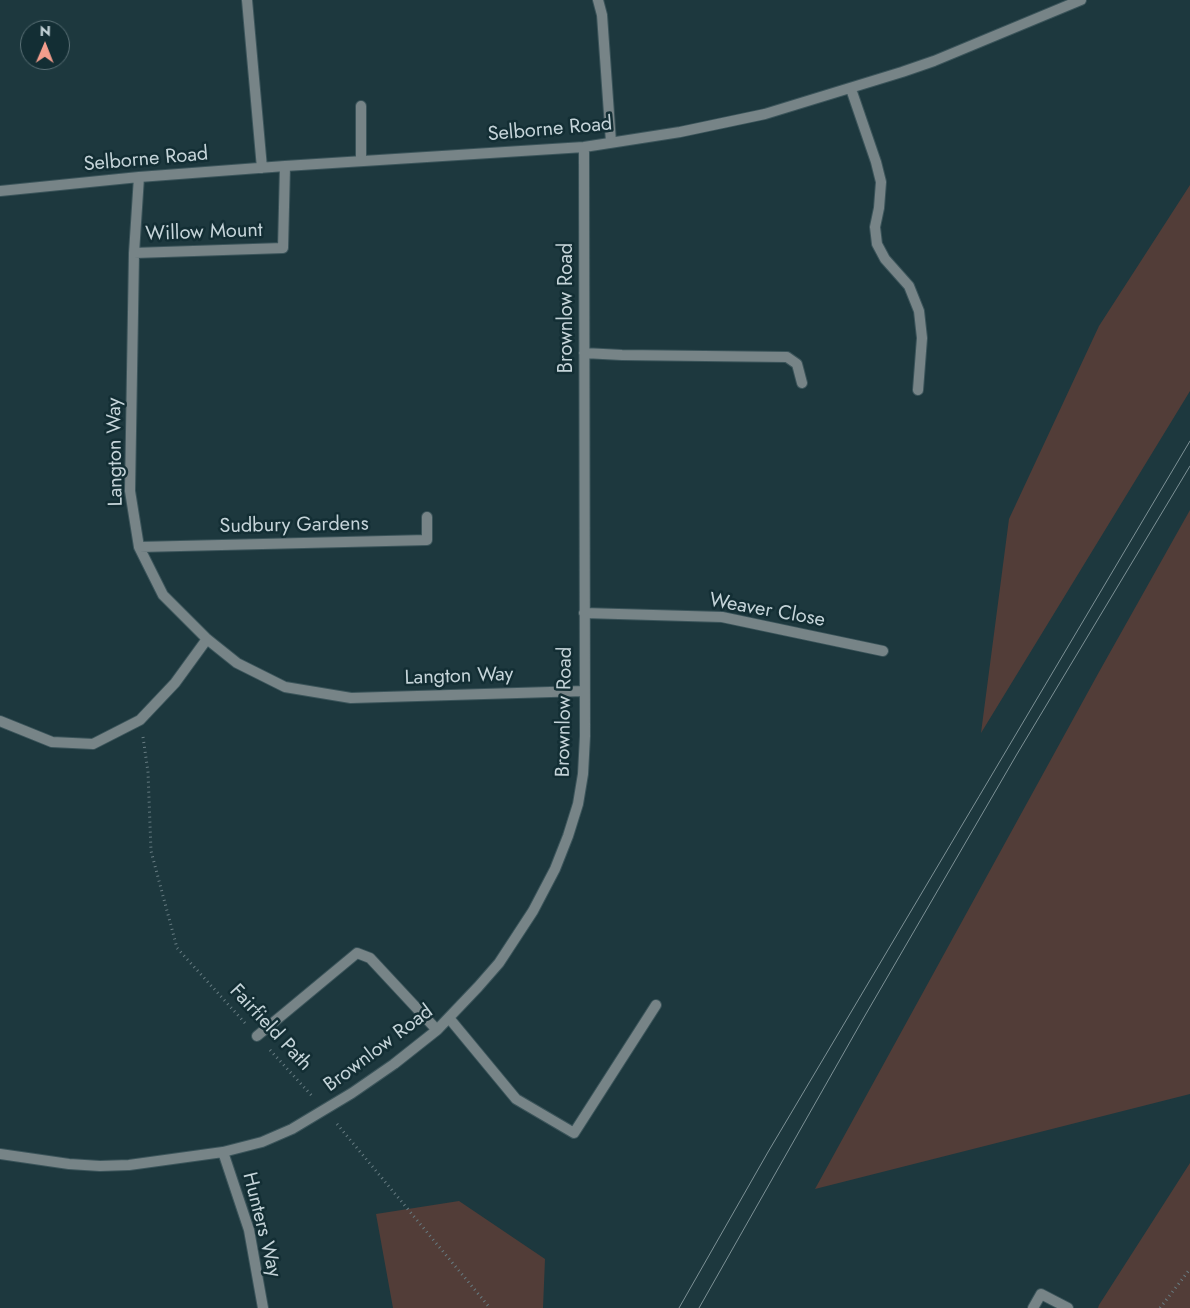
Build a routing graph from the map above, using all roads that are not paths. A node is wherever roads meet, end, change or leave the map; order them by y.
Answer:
1 (247, 0) edge
2 (598, 0) edge
3 (1081, 0) edge
4 (1068, 3) edge
5 (851, 89) junction
6 (361, 106) dead end
7 (611, 142) junction
8 (584, 147) junction
9 (361, 161) junction
10 (285, 166) junction
11 (262, 168) junction
12 (139, 177) junction
13 (0, 191) edge
14 (134, 253) junction
15 (584, 353) junction
16 (802, 383) dead end
17 (918, 390) dead end
18 (427, 517) dead end
19 (139, 547) junction
20 (584, 613) junction
21 (207, 639) junction
22 (883, 651) dead end
23 (584, 692) junction
24 (0, 721) edge
25 (656, 1005) dead end
26 (449, 1018) junction
27 (436, 1030) junction
28 (257, 1036) road end
29 (223, 1152) junction
30 (0, 1154) edge
31 (263, 1308) edge
32 (1033, 1308) edge
33 (1068, 1308) edge

1 - 11 street
2 - 7 street
3 - 4 street, Selborne Road
4 - 5 street, Selborne Road
5 - 7 street, Selborne Road
5 - 17 street
6 - 9 street
7 - 8 street, Selborne Road
8 - 9 street, Selborne Road
8 - 15 street, Brownlow Road
9 - 10 street, Selborne Road
10 - 11 street, Selborne Road
10 - 14 street, Willow Mount
11 - 12 street, Selborne Road
12 - 13 street, Selborne Road
12 - 14 street, Langton Way
14 - 19 street, Langton Way
15 - 16 street
15 - 20 street, Brownlow Road
18 - 19 street, Sudbury Gardens
19 - 21 street, Langton Way
20 - 22 street, Weaver Close
20 - 23 street, Brownlow Road
21 - 23 street, Langton Way
21 - 24 street
23 - 26 street, Brownlow Road
25 - 26 street
26 - 27 street, Brownlow Road
27 - 28 street
27 - 29 street, Brownlow Road
29 - 30 street, Brownlow Road
29 - 31 street, Hunters Way
32 - 33 street

